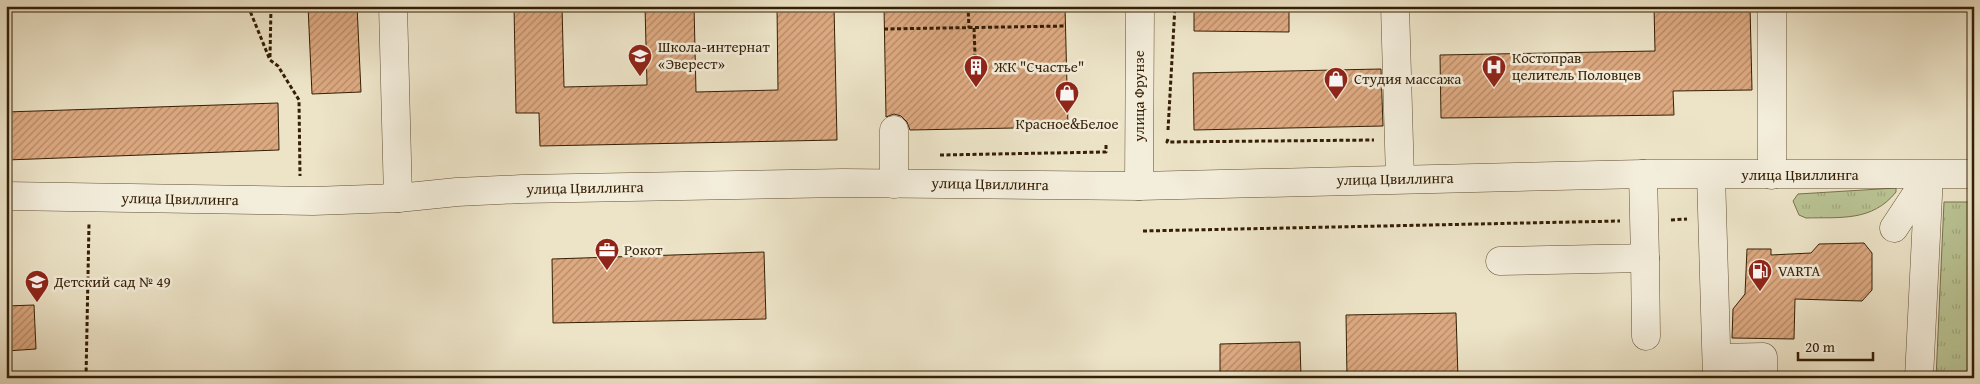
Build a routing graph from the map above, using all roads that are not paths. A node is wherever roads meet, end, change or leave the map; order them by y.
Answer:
1 (393, 6) edge
2 (1140, 6) edge
3 (1395, 6) edge
4 (1772, 6) edge
5 (897, 130) dead end
6 (1643, 174) junction
7 (1974, 174) edge
8 (1711, 175) junction
9 (1772, 175) junction
10 (1929, 175) junction
11 (1400, 179) junction
12 (898, 184) junction
13 (1139, 186) junction
14 (6, 196) edge
15 (398, 198) junction
16 (1894, 228) dead end
17 (1645, 258) junction
18 (1500, 261) dead end
19 (1646, 336) dead end
20 (1717, 368) edge
21 (1763, 378) edge
22 (1919, 378) edge

1 - 15 street
2 - 13 street, улица Фрунзе
3 - 11 street
4 - 9 street
5 - 12 street
6 - 8 street, улица Цвиллинга
6 - 11 street, улица Цвиллинга
6 - 17 street
7 - 10 street, улица Цвиллинга
8 - 9 street, улица Цвиллинга
8 - 20 street
9 - 10 street, улица Цвиллинга
10 - 16 street
10 - 22 street
11 - 13 street, улица Цвиллинга
12 - 13 street, улица Цвиллинга
12 - 15 street, улица Цвиллинга
14 - 15 street, улица Цвиллинга
17 - 18 street
17 - 19 street
20 - 21 street

